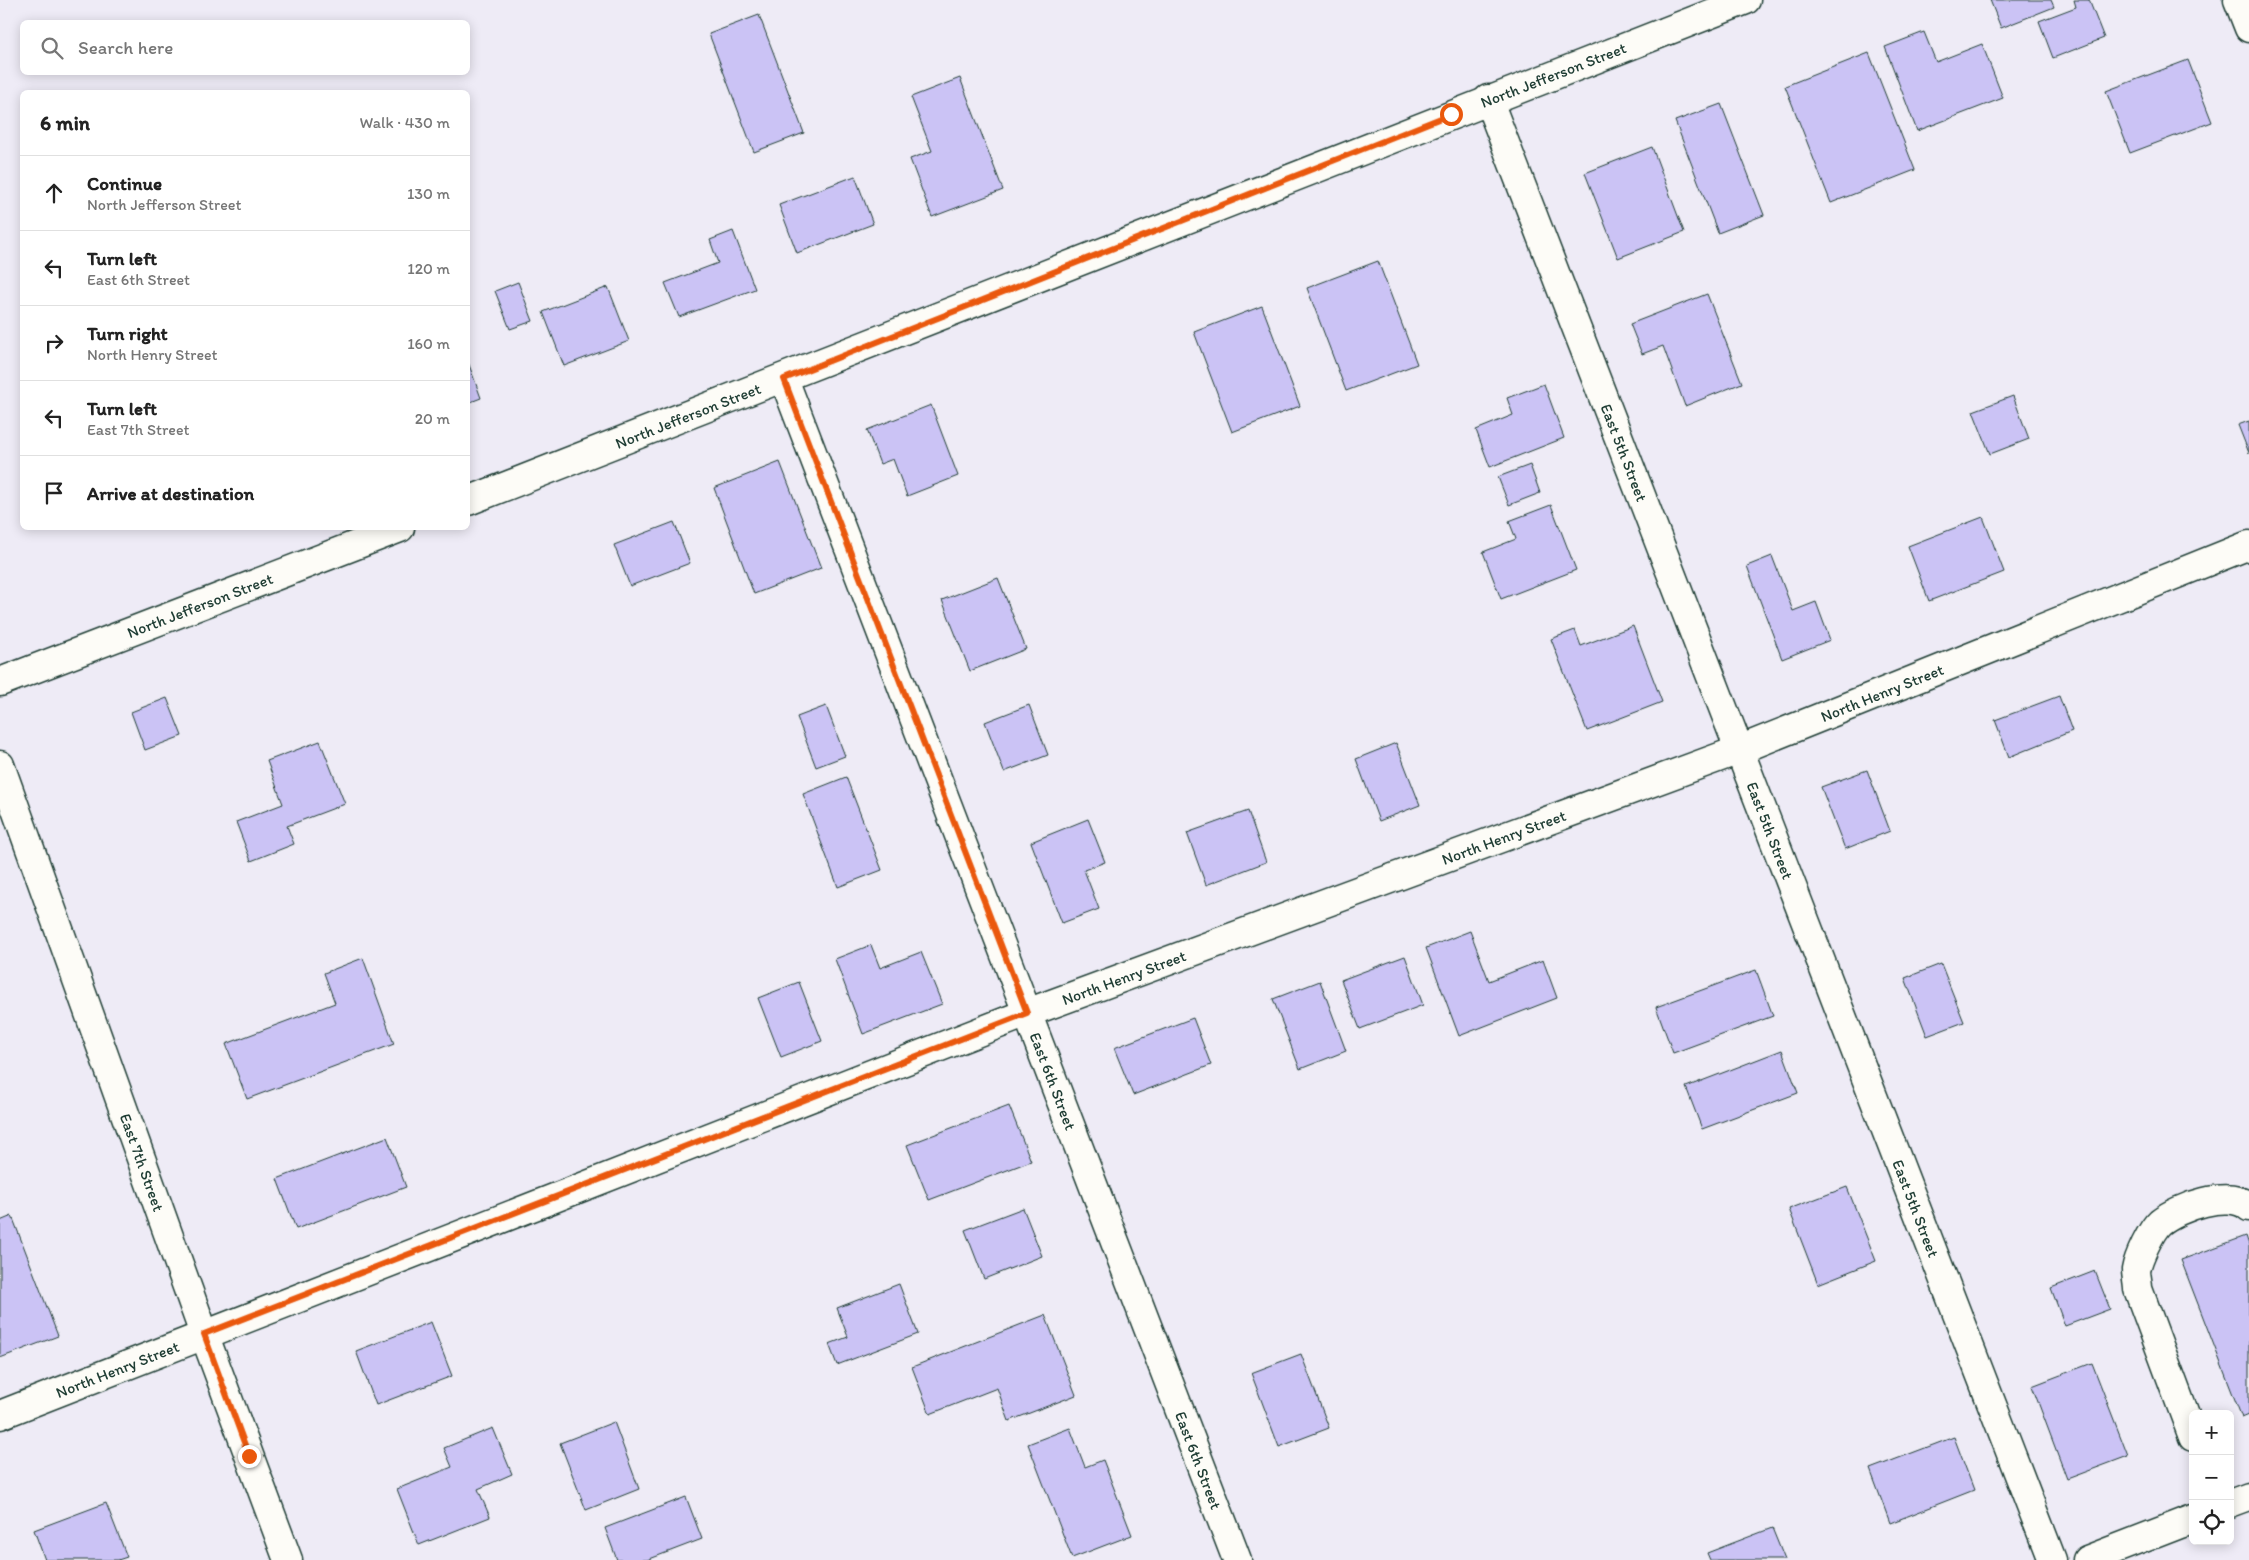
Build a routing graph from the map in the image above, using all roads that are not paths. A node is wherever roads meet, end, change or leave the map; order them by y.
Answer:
1 (1746, 0) edge
2 (2238, 0) edge
3 (2249, 28) edge
4 (1488, 99) junction
5 (784, 379) junction
6 (470, 500) edge
7 (395, 530) edge
8 (2249, 546) edge
9 (0, 682) edge
10 (1739, 750) junction
11 (0, 765) edge
12 (1027, 1013) junction
13 (2249, 1207) edge
14 (204, 1334) junction
15 (0, 1415) edge
16 (2189, 1426) edge
17 (2249, 1496) edge
18 (2234, 1502) edge
19 (2189, 1520) edge
20 (288, 1560) edge
21 (1237, 1560) edge
22 (2052, 1560) edge
23 (2087, 1560) edge

1 - 4 street, North Jefferson Street
2 - 3 street
4 - 5 street, North Jefferson Street
4 - 10 street, East 5th Street
5 - 6 street, North Jefferson Street
5 - 12 street, East 6th Street
7 - 9 street, North Jefferson Street
8 - 10 street, North Henry Street
10 - 12 street, North Henry Street
10 - 22 street, East 5th Street
11 - 14 street, East 7th Street
12 - 14 street, North Henry Street
12 - 21 street, East 6th Street
13 - 16 street
14 - 15 street, North Henry Street
14 - 20 street, East 7th Street
17 - 18 street
19 - 23 street

